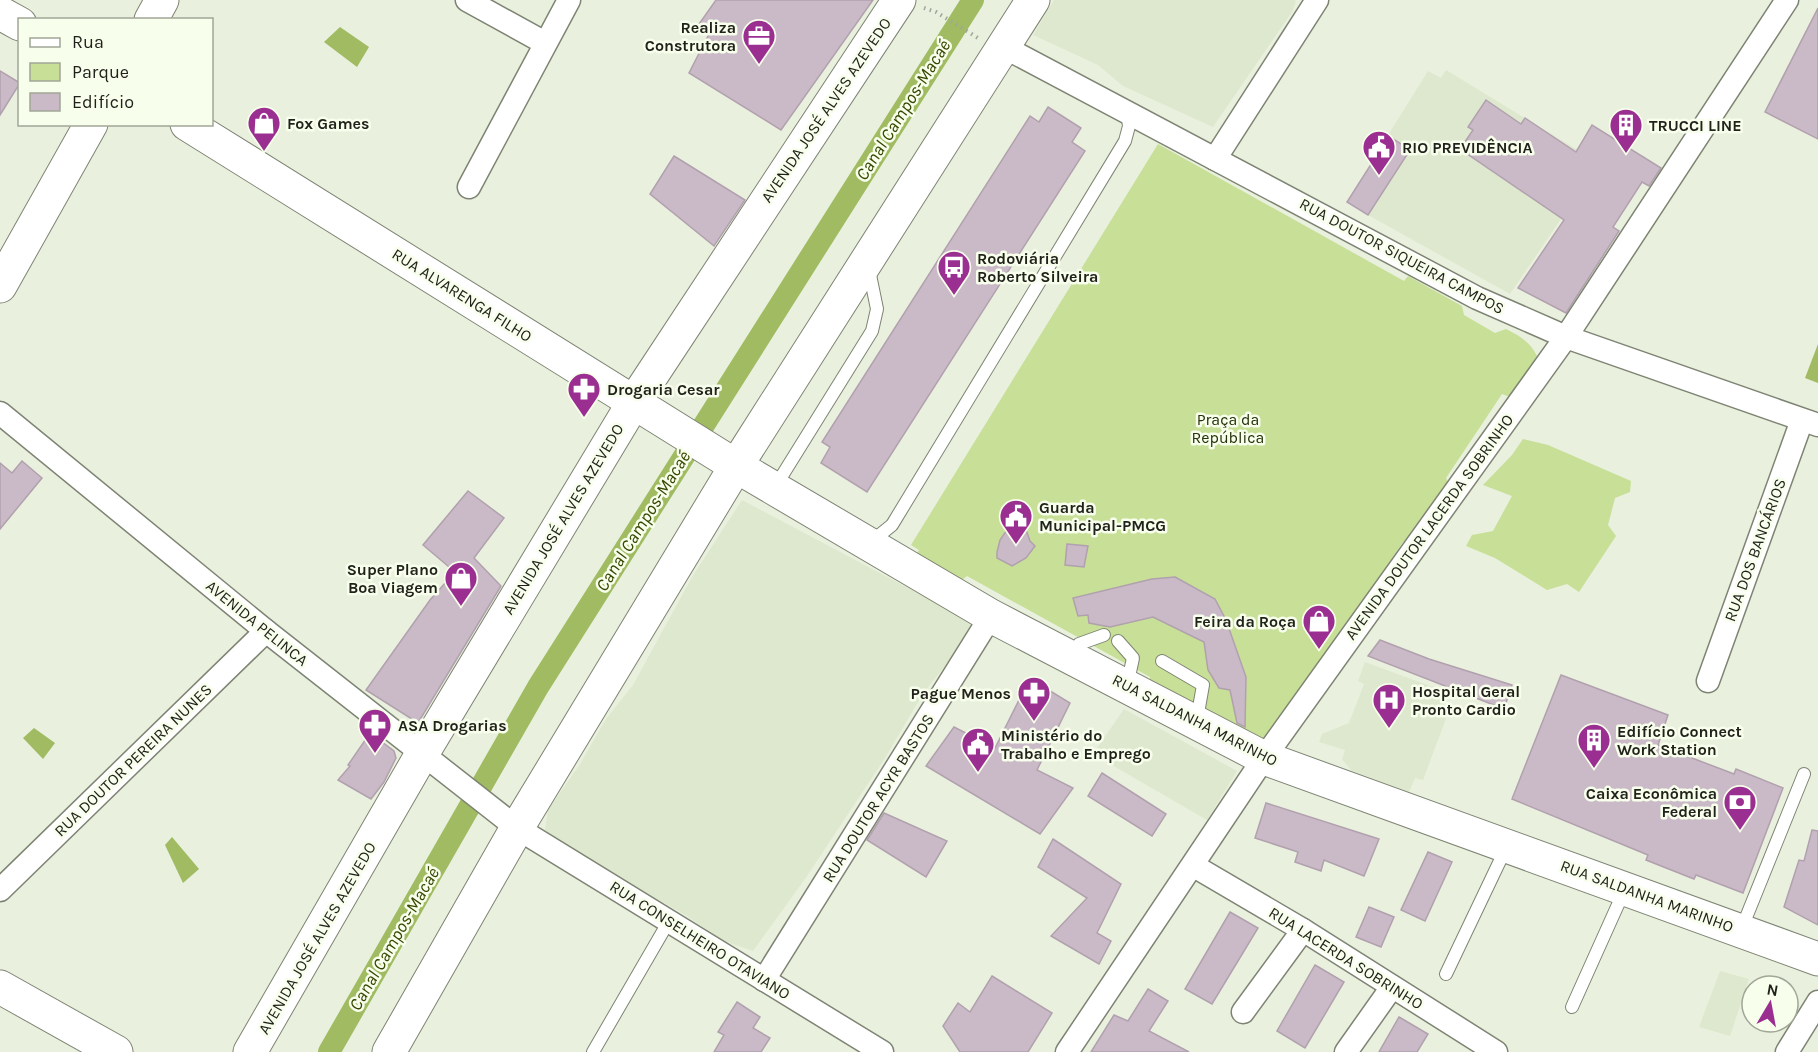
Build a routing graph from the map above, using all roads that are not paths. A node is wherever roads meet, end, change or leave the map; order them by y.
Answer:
1 (162, 0) edge
2 (467, 0) edge
3 (569, 0) edge
4 (899, 0) edge
5 (1033, 0) edge
6 (1317, 0) edge
7 (1787, 0) edge
8 (0, 13) edge
9 (152, 18) edge
10 (18, 23) edge
11 (990, 42) junction
12 (545, 43) junction
13 (1127, 112) junction
14 (90, 126) edge
15 (190, 126) edge
16 (1215, 159) junction
17 (469, 187) dead end
18 (868, 261) junction
19 (0, 286) edge
20 (1566, 336) junction
21 (633, 402) junction
22 (0, 413) edge
23 (1810, 422) edge
24 (736, 466) junction
25 (775, 488) junction
26 (868, 543) junction
27 (991, 616) junction
28 (266, 631) junction
29 (1104, 635) dead end
30 (1118, 641) dead end
31 (1069, 656) junction
32 (1162, 661) dead end
33 (1708, 681) dead end
34 (1127, 687) junction
35 (1196, 722) junction
36 (422, 754) junction
37 (1264, 758) junction
38 (1803, 774) dead end
39 (517, 828) junction
40 (1508, 845) junction
41 (1194, 866) junction
42 (1626, 888) junction
43 (0, 890) edge
44 (669, 921) junction
45 (1303, 930) junction
46 (1741, 931) junction
47 (1818, 959) edge
48 (1446, 974) dead end
49 (764, 980) junction
50 (0, 987) edge
51 (1392, 987) junction
52 (1818, 1002) edge
53 (1572, 1007) dead end
54 (1243, 1012) dead end
55 (1464, 1044) edge
56 (116, 1052) edge
57 (250, 1052) edge
58 (389, 1052) edge
59 (593, 1052) edge
60 (882, 1052) edge
61 (1067, 1052) edge
62 (1346, 1052) edge
63 (1496, 1052) edge
64 (1787, 1052) edge

1 - 9 main road
2 - 12 street
3 - 12 street
4 - 21 main road, AVENIDA JOSÉ ALVES AZEVEDO
5 - 11 main road
6 - 16 street
7 - 20 street, AVENIDA DOUTOR LACERDA SOBRINHO
8 - 10 main road
11 - 13 street, RUA DOUTOR SIQUEIRA CAMPOS
11 - 18 main road
12 - 17 street
13 - 16 street, RUA DOUTOR SIQUEIRA CAMPOS
13 - 26 lane
14 - 19 main road
15 - 21 main road, RUA ALVARENGA FILHO
16 - 20 street, RUA DOUTOR SIQUEIRA CAMPOS
18 - 24 main road
18 - 25 lane
20 - 23 street, RUA DOUTOR SIQUEIRA CAMPOS
20 - 37 street, AVENIDA DOUTOR LACERDA SOBRINHO
21 - 24 main road, RUA ALVARENGA FILHO
21 - 36 main road, AVENIDA JOSÉ ALVES AZEVEDO
22 - 28 street, AVENIDA PELINCA
23 - 33 street, RUA DOS BANCÁRIOS
24 - 25 main road, RUA SALDANHA MARINHO
24 - 39 main road
25 - 26 main road, RUA SALDANHA MARINHO
26 - 27 main road, RUA SALDANHA MARINHO
27 - 31 main road, RUA SALDANHA MARINHO
27 - 49 street, RUA DOUTOR ACYR BASTOS
28 - 36 street, AVENIDA PELINCA
28 - 43 street, RUA DOUTOR PEREIRA NUNES
29 - 31 lane
30 - 34 lane
31 - 34 main road, RUA SALDANHA MARINHO
32 - 35 lane
34 - 35 main road, RUA SALDANHA MARINHO
35 - 37 main road, RUA SALDANHA MARINHO
36 - 39 street, AVENIDA PELINCA
36 - 57 main road, AVENIDA JOSÉ ALVES AZEVEDO
37 - 40 main road, RUA SALDANHA MARINHO
37 - 41 street, AVENIDA DOUTOR LACERDA SOBRINHO
38 - 46 lane
39 - 44 street, RUA CONSELHEIRO OTAVIANO
39 - 58 main road
40 - 42 main road, RUA SALDANHA MARINHO
40 - 48 lane
41 - 45 street, RUA LACERDA SOBRINHO
41 - 61 street, AVENIDA DOUTOR LACERDA SOBRINHO
42 - 46 main road, RUA SALDANHA MARINHO
42 - 53 lane
44 - 49 street, RUA CONSELHEIRO OTAVIANO
44 - 59 lane
45 - 51 street, RUA LACERDA SOBRINHO
45 - 54 street
46 - 47 main road, RUA SALDANHA MARINHO
49 - 60 street, RUA CONSELHEIRO OTAVIANO
50 - 56 main road
51 - 55 street, RUA LACERDA SOBRINHO
51 - 62 street
52 - 64 street
55 - 63 street, RUA LACERDA SOBRINHO

